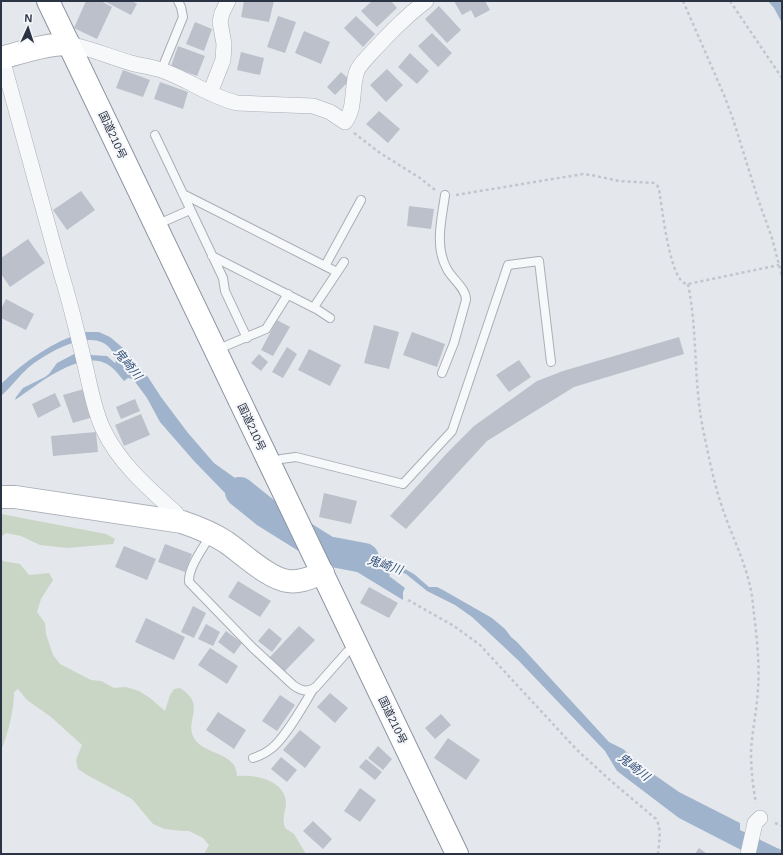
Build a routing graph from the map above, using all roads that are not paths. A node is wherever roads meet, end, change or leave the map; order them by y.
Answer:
1 (48, 1) edge
2 (178, 1) edge
3 (228, 1) edge
4 (426, 1) edge
5 (69, 44) junction
6 (1, 57) edge
7 (161, 71) junction
8 (210, 93) junction
9 (155, 135) dead end
10 (183, 194) junction
11 (445, 195) road end
12 (361, 200) dead end
13 (190, 210) junction
14 (156, 225) junction
15 (212, 256) junction
16 (344, 262) dead end
17 (325, 266) junction
18 (337, 272) junction
19 (288, 294) junction
20 (314, 308) junction
21 (330, 318) dead end
22 (247, 338) junction
23 (216, 350) junction
24 (550, 362) dead end
25 (442, 372) dead end
26 (273, 470) junction
27 (1, 497) edge
28 (177, 521) junction
29 (211, 534) junction
30 (319, 564) junction
31 (357, 645) junction
32 (315, 688) junction
33 (252, 758) dead end
34 (757, 821) road end
35 (457, 854) edge
36 (748, 854) edge

1 - 5 main road, 国道210号
2 - 7 lane
3 - 8 street
4 - 8 street
5 - 6 main road
5 - 7 street
5 - 14 main road, 国道210号
6 - 28 street
7 - 8 street
9 - 10 lane
10 - 13 lane
10 - 17 lane
11 - 25 lane
12 - 17 lane
13 - 14 lane
13 - 15 lane
14 - 23 main road, 国道210号
15 - 19 lane
15 - 22 lane
16 - 18 lane
17 - 18 lane
18 - 20 lane
19 - 20 lane
19 - 22 lane
20 - 21 lane
22 - 23 lane
23 - 26 main road, 国道210号
24 - 26 lane
26 - 30 main road, 国道210号
27 - 28 main road
28 - 29 main road
29 - 30 main road
29 - 32 lane
30 - 31 main road, 国道210号
31 - 32 lane
31 - 35 main road, 国道210号
32 - 33 lane
34 - 36 street

